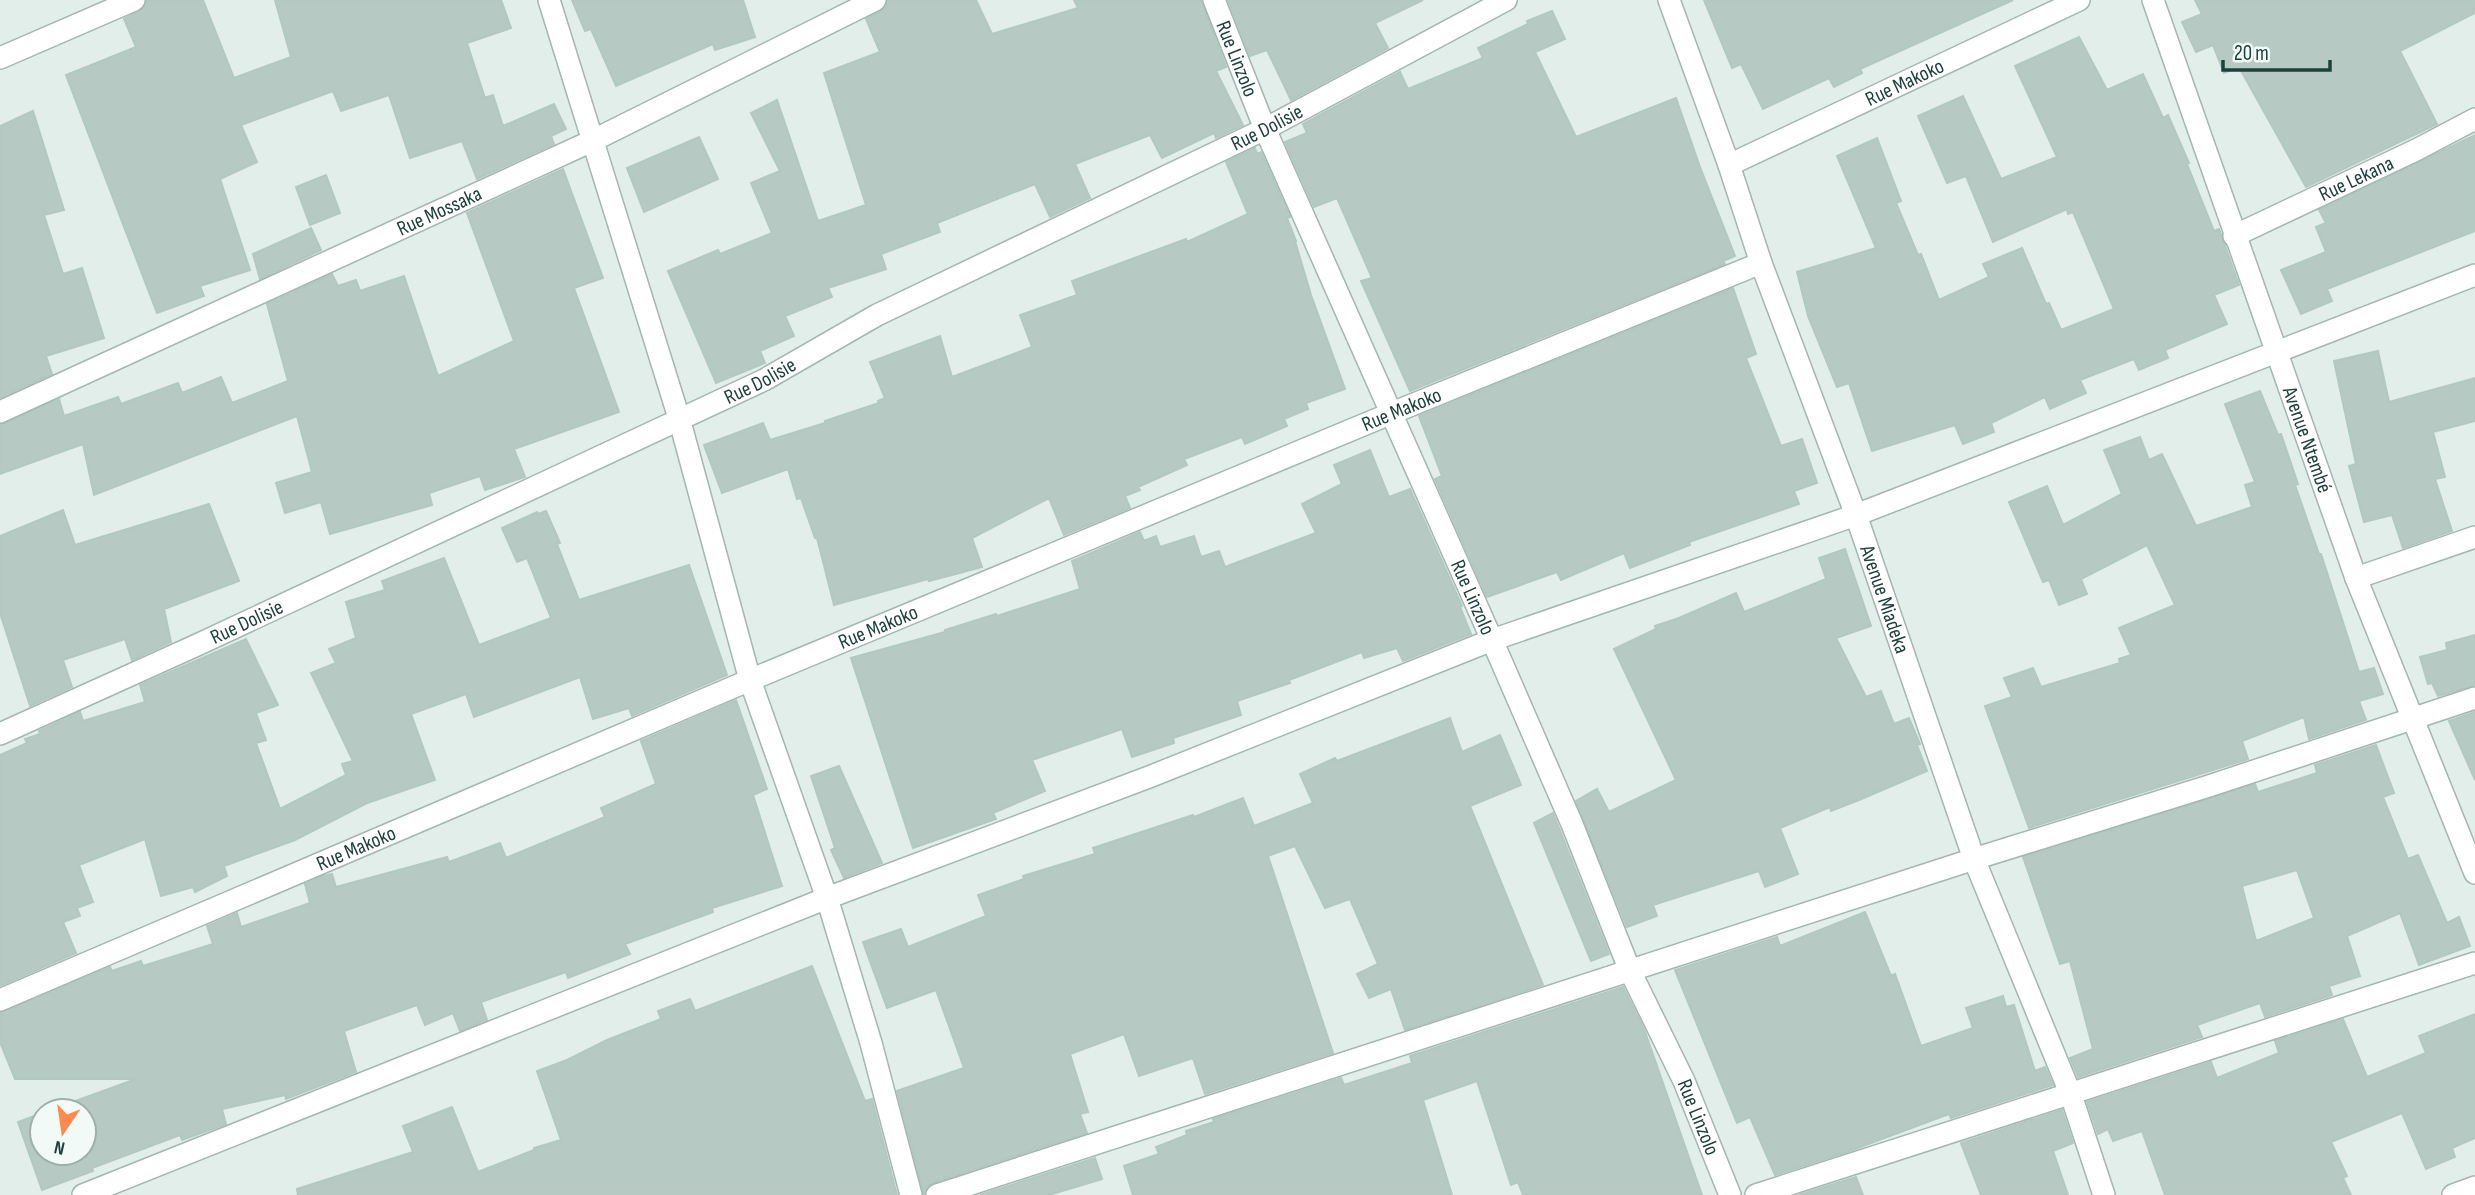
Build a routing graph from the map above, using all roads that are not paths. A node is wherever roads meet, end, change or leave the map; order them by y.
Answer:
1 (134, 0) edge
2 (549, 0) edge
3 (875, 0) edge
4 (1214, 0) edge
5 (1506, 0) edge
6 (1669, 0) edge
7 (2079, 0) edge
8 (2153, 0) edge
9 (0, 58) edge
10 (2475, 119) edge
11 (1265, 129) junction
12 (594, 140) junction
13 (1729, 165) junction
14 (2234, 236) junction
15 (1761, 263) junction
16 (2475, 275) edge
17 (2276, 350) junction
18 (0, 412) edge
19 (1392, 413) junction
20 (679, 418) junction
21 (1856, 514) junction
22 (2475, 537) edge
23 (2356, 578) junction
24 (1492, 640) junction
25 (750, 680) junction
26 (2475, 698) edge
27 (2411, 719) junction
28 (0, 734) edge
29 (1974, 859) junction
30 (2475, 873) edge
31 (827, 898) junction
32 (2475, 963) edge
33 (1630, 971) junction
34 (0, 1000) edge
35 (2071, 1095) junction
36 (2475, 1187) edge
37 (83, 1195) edge
38 (911, 1195) edge
39 (937, 1195) edge
40 (1730, 1195) edge
41 (1756, 1195) edge
42 (2105, 1195) edge
43 (2454, 1195) edge

1 - 9 street
2 - 12 street
3 - 12 street, Rue Mossaka
4 - 11 street, Rue Linzolo
5 - 11 street, Rue Dolisie
6 - 13 street, Avenue Miadeka
7 - 13 street, Rue Makoko
8 - 14 street, Avenue Ntembé
10 - 14 street, Rue Lekana
11 - 19 street, Rue Linzolo
11 - 20 street, Rue Dolisie
12 - 18 street, Rue Mossaka
12 - 20 street
13 - 15 street, Avenue Miadeka
14 - 17 street, Avenue Ntembé
15 - 19 street, Rue Makoko
15 - 21 street, Avenue Miadeka
16 - 17 street
17 - 21 street
17 - 23 street, Avenue Ntembé
19 - 24 street, Rue Linzolo
19 - 25 street, Rue Makoko
20 - 25 street
20 - 28 street, Rue Dolisie
21 - 24 street
21 - 29 street, Avenue Miadeka
22 - 23 street
23 - 27 street, Avenue Ntembé
24 - 31 street
24 - 33 street, Rue Linzolo
25 - 31 street
25 - 34 street, Rue Makoko
26 - 27 street
27 - 29 street
27 - 30 street, Avenue Ntembé
29 - 33 street
29 - 35 street, Avenue Miadeka
31 - 37 street
31 - 38 street
32 - 35 street
33 - 39 street
33 - 40 street, Rue Linzolo
35 - 41 street
35 - 42 street, Avenue Miadeka
36 - 43 street

